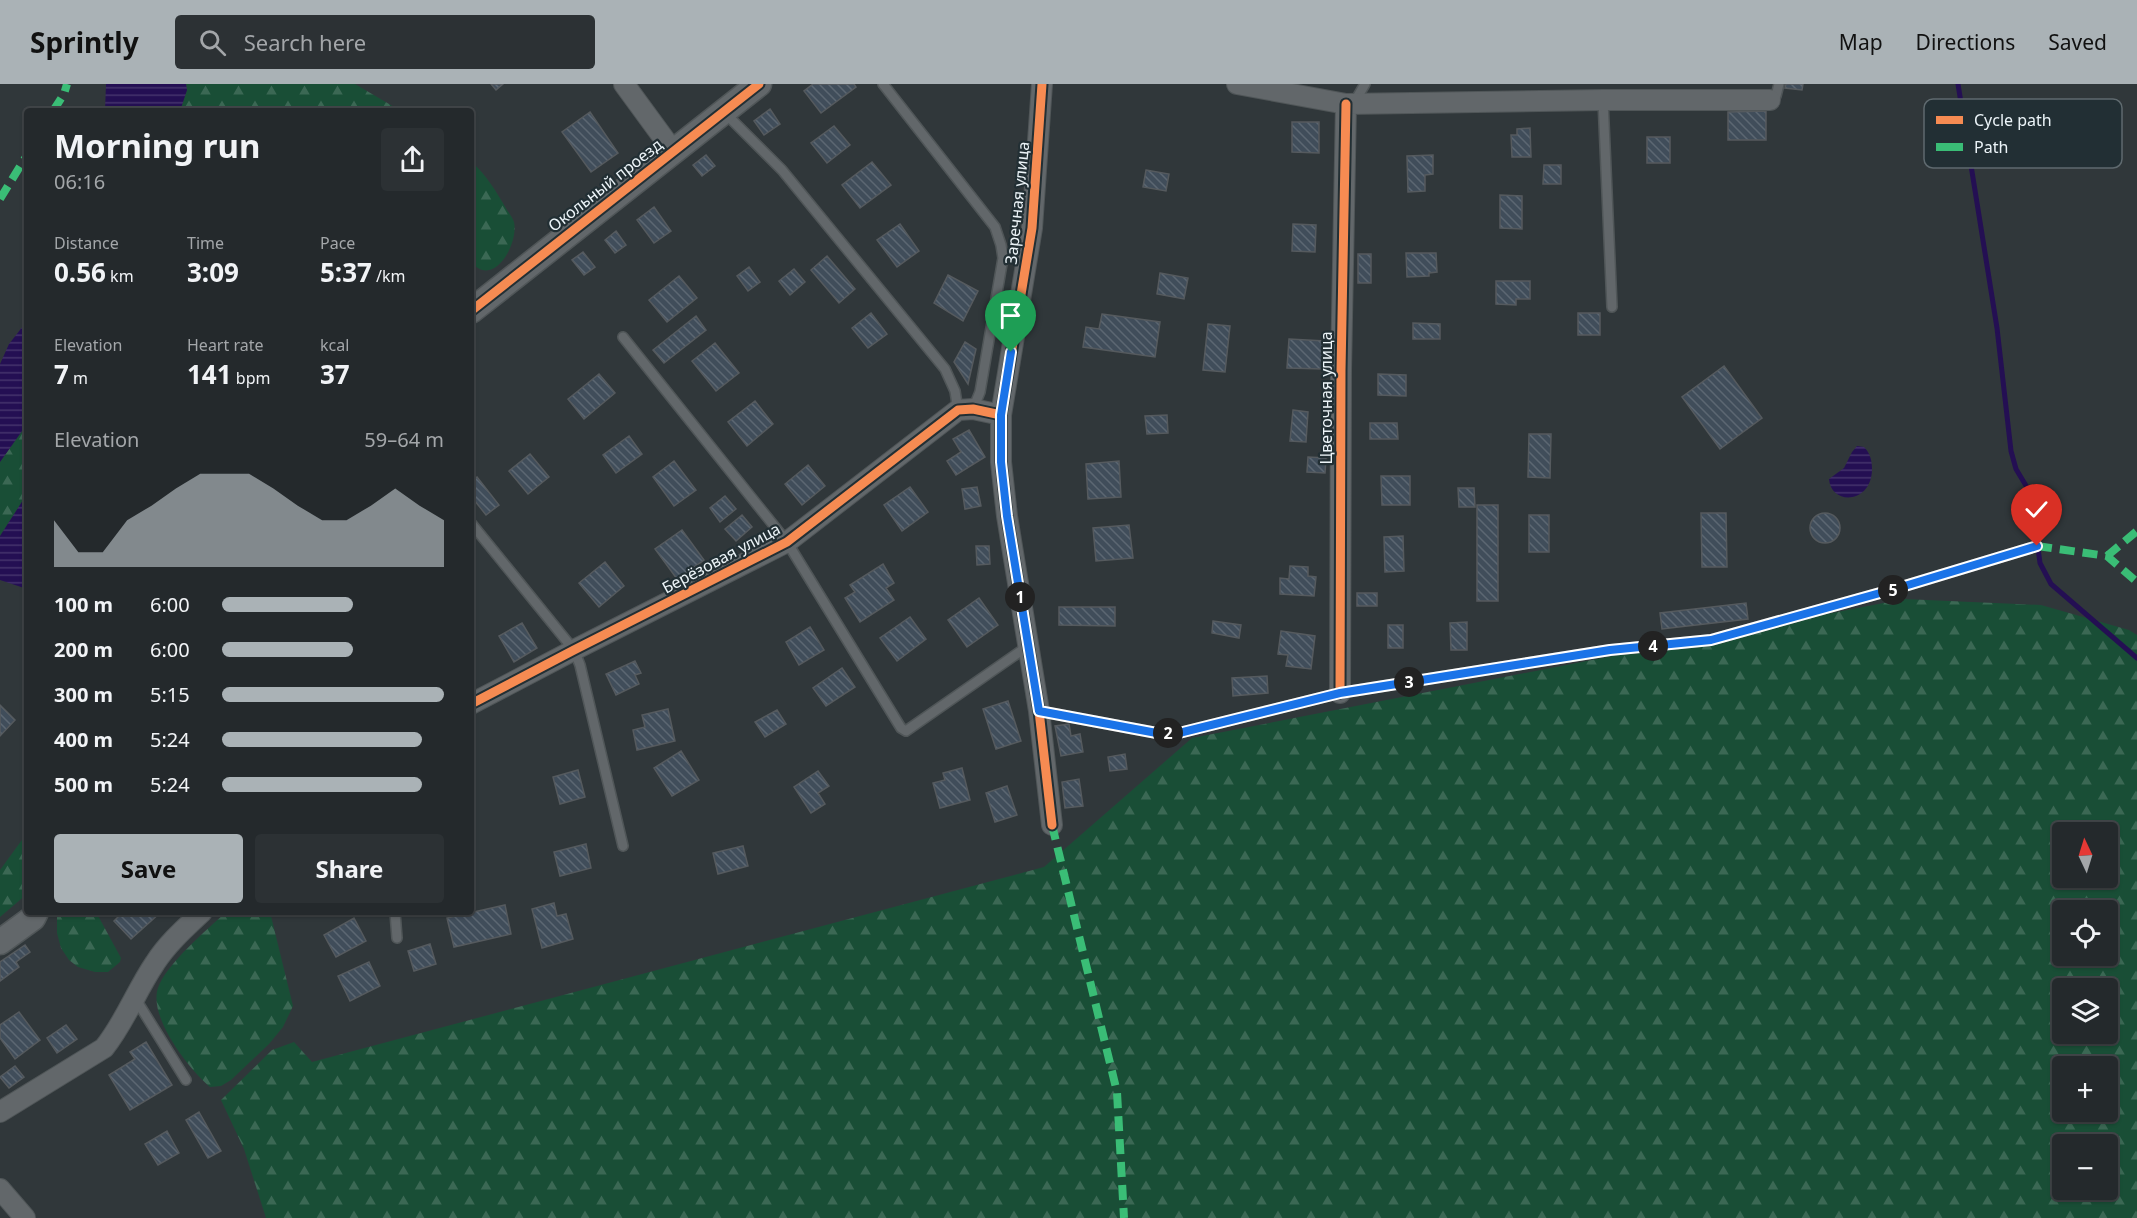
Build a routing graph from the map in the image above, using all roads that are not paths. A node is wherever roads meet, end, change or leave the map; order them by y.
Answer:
1 (624, 84) edge
2 (759, 84) edge
3 (883, 84) edge
4 (1042, 84) edge
5 (1237, 84) edge
6 (1365, 84) edge
7 (1775, 92) edge
8 (1507, 93) edge
9 (1603, 100) junction
10 (1350, 104) junction
11 (723, 112) junction
12 (673, 151) junction
13 (1612, 307) dead end
14 (474, 309) edge
15 (622, 337) dead end
16 (965, 410) junction
17 (1001, 415) junction
18 (474, 527) edge
19 (787, 543) junction
20 (2037, 546) dead end
21 (1028, 646) junction
22 (574, 650) junction
23 (1340, 693) junction
24 (474, 702) edge
25 (1039, 711) junction
26 (1052, 825) dead end
27 (622, 846) dead end
28 (34, 915) edge
29 (199, 915) edge
30 (394, 915) edge
31 (397, 938) dead end
32 (0, 942) edge
33 (135, 998) junction
34 (186, 1080) dead end
35 (0, 1112) edge
36 (0, 1189) edge
37 (25, 1218) edge

1 - 12 street
2 - 11 street, Окольный проезд
3 - 16 lane
4 - 17 street, Заречная улица
5 - 10 street
6 - 10 lane
7 - 9 street
8 - 9 street
8 - 10 street
9 - 13 lane
10 - 23 street, Цветочная улица
11 - 12 street, Окольный проезд
11 - 16 lane
12 - 14 street, Окольный проезд
15 - 19 lane
16 - 17 street
16 - 19 street, Берёзовая улица
17 - 21 street, Заречная улица
18 - 22 lane
19 - 21 lane
19 - 22 street, Берёзовая улица
20 - 23 lane
21 - 25 street, Заречная улица
22 - 24 street, Берёзовая улица
22 - 27 lane
23 - 25 lane
25 - 26 street, Заречная улица
28 - 32 street
29 - 33 street
30 - 31 lane
33 - 34 lane
33 - 35 street
36 - 37 street

